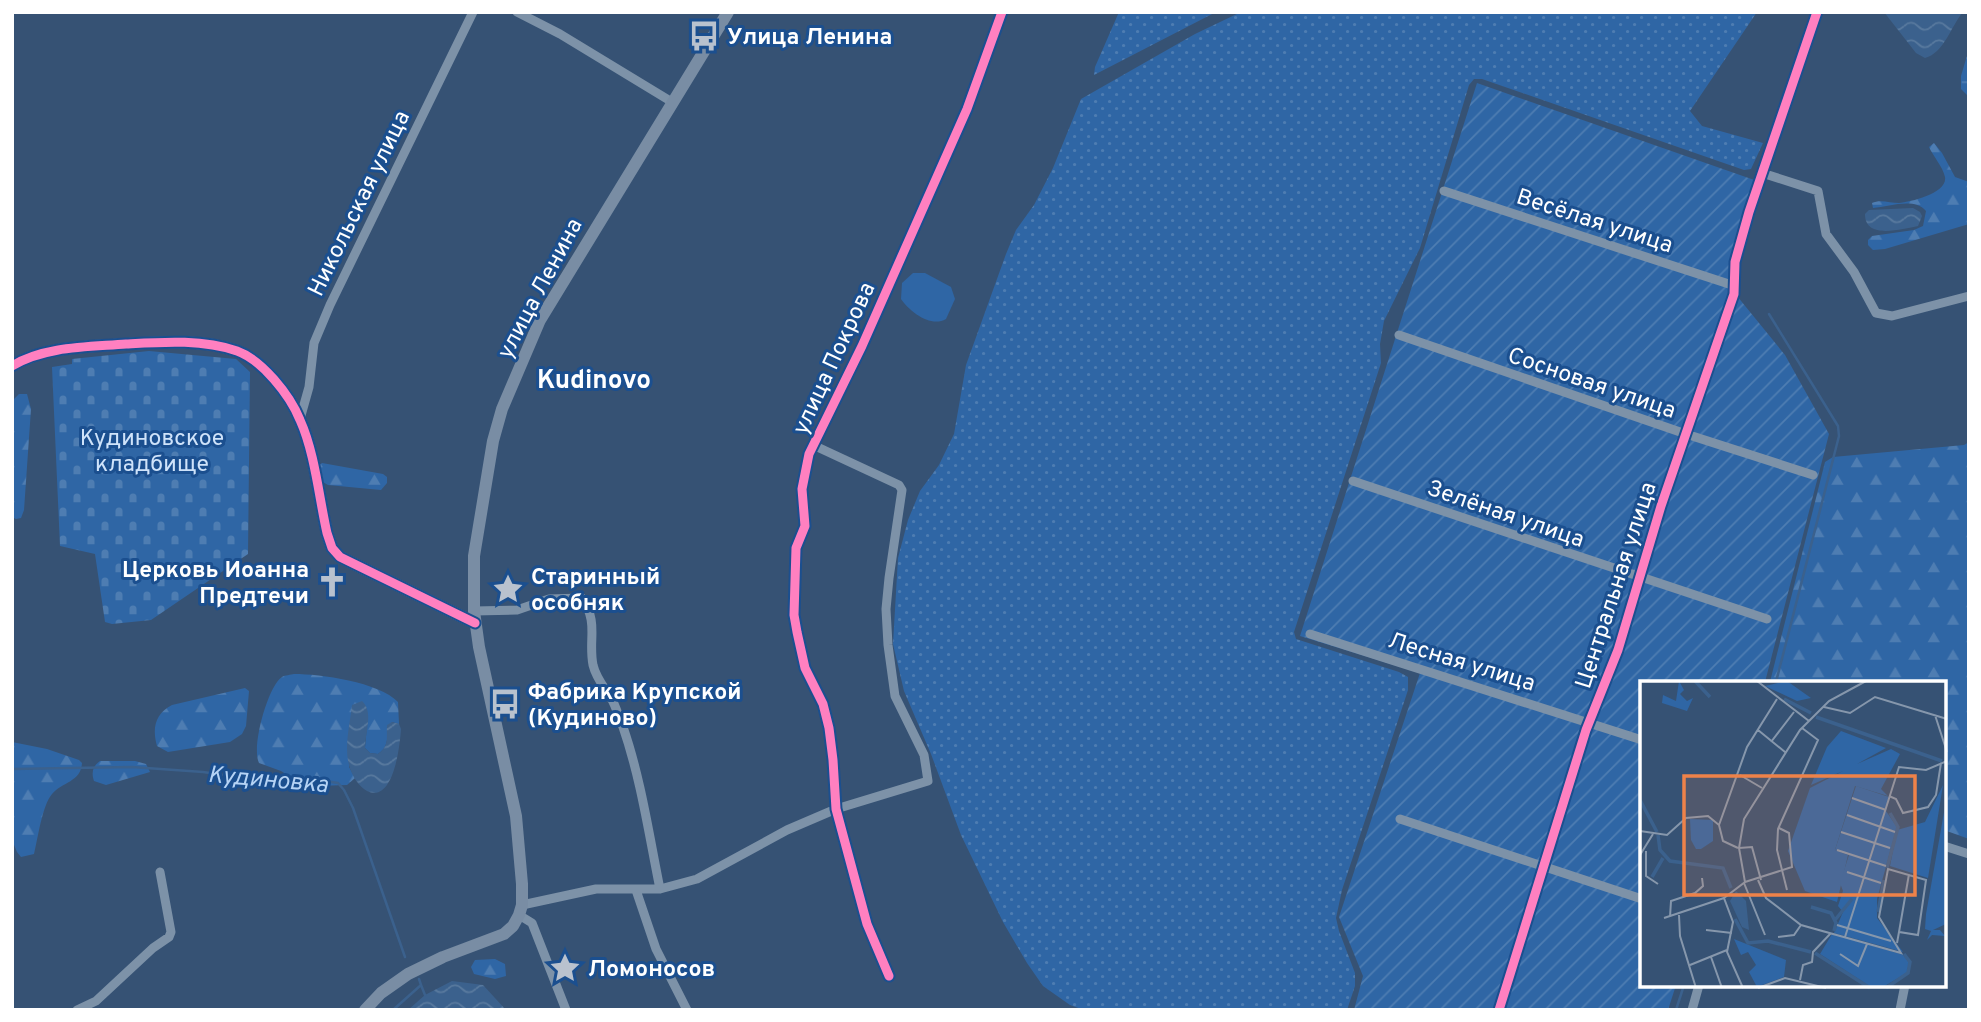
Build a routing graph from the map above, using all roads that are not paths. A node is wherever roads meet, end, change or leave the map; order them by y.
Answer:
1 (473, 12) edge
2 (517, 12) edge
3 (728, 12) edge
4 (1003, 12) edge
5 (1817, 12) edge
6 (672, 102) junction
7 (1762, 173) junction
8 (1444, 191) dead end
9 (1735, 286) junction
10 (1969, 296) edge
11 (1399, 335) dead end
12 (12, 366) edge
13 (300, 419) junction
14 (1686, 434) junction
15 (813, 445) junction
16 (1814, 475) dead end
17 (1353, 481) dead end
18 (1640, 578) junction
19 (475, 617) junction
20 (1767, 619) dead end
21 (1310, 634) dead end
22 (1590, 722) junction
23 (1640, 739) edge
24 (836, 808) junction
25 (1400, 819) dead end
26 (1946, 847) edge
27 (1969, 854) edge
28 (1545, 868) junction
29 (160, 872) dead end
30 (660, 889) junction
31 (636, 890) junction
32 (1640, 898) edge
33 (521, 910) junction
34 (889, 976) dead end
35 (1698, 987) edge
36 (1905, 987) edge
37 (77, 1010) edge
38 (365, 1010) edge
39 (566, 1010) edge
40 (687, 1010) edge
41 (1499, 1010) edge
42 (1692, 1010) edge
43 (1900, 1010) edge

1 - 13 street, Никольская улица
2 - 6 street
3 - 6 main road, улица Ленина
4 - 15 street, улица Покрова
5 - 7 street, Центральная улица
6 - 19 main road, улица Ленина
7 - 9 street, Центральная улица
7 - 10 street
8 - 9 street, Весёлая улица
9 - 14 street, Центральная улица
11 - 14 street, Сосновая улица
12 - 13 main road
13 - 19 main road
14 - 16 street, Сосновая улица
14 - 18 street, Центральная улица
15 - 24 street, улица Покрова
15 - 24 street
17 - 18 street, Зелёная улица
18 - 20 street, Зелёная улица
18 - 22 street, Центральная улица
19 - 30 street
19 - 33 main road, улица Ленина
21 - 22 street, Лесная улица
22 - 23 street, Лесная улица
22 - 28 street, Центральная улица
24 - 30 street
24 - 34 street, улица Покрова
25 - 28 street
26 - 27 street
28 - 32 street
28 - 41 street, Центральная улица
29 - 37 street
30 - 31 street
31 - 33 street
31 - 40 street
33 - 38 main road
33 - 39 street
35 - 42 street
36 - 43 street

